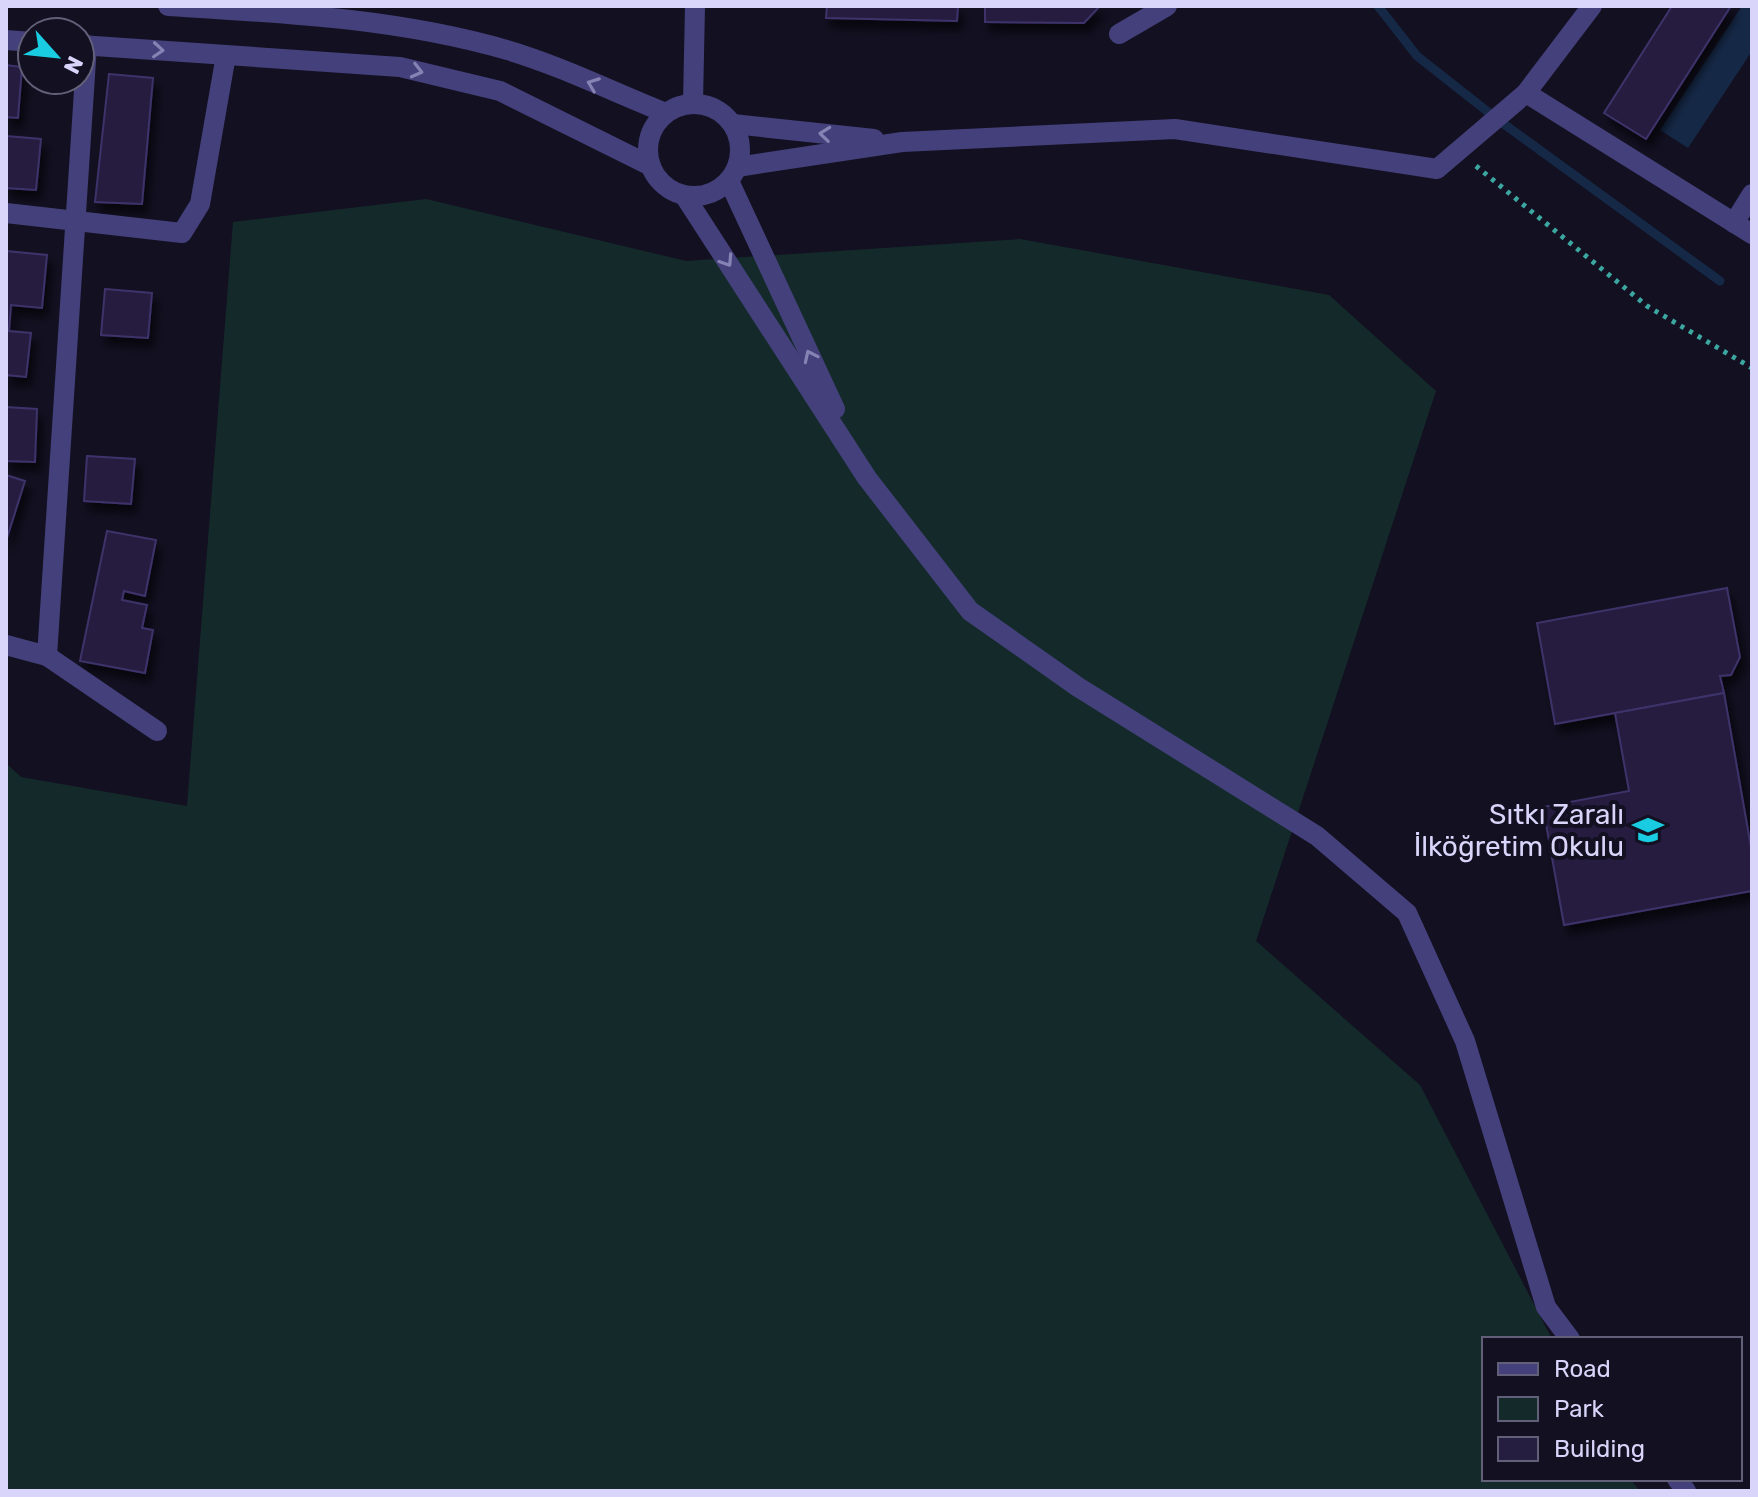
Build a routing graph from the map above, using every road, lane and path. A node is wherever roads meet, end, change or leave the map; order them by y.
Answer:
1 (168, 6) edge
2 (184, 6) edge
3 (695, 6) edge
4 (1167, 6) edge
5 (1592, 6) edge
6 (1119, 34) dead end
7 (96, 46) edge
8 (226, 55) junction
9 (1526, 93) junction
10 (80, 96) edge
11 (693, 103) junction
12 (666, 113) junction
13 (733, 124) junction
14 (902, 142) junction
15 (1457, 153) junction
16 (651, 166) junction
17 (733, 174) junction
18 (1752, 194) edge
19 (684, 195) junction
20 (6, 213) edge
21 (73, 220) junction
22 (1734, 223) junction
23 (1752, 234) edge
24 (1752, 368) edge
25 (867, 478) junction
26 (6, 645) edge
27 (47, 656) junction
28 (157, 731) dead end
29 (1568, 1337) edge

1 - 2 street
12 -> 2 street
3 - 11 street
4 - 6 street
5 - 9 street
7 -> 8 street
8 -> 16 street
8 - 21 street
9 - 15 street
9 - 22 street
10 - 21 street
11 - 12 street
11 - 13 street
12 - 16 street
14 -> 13 street
13 - 17 street
14 - 15 street
14 - 17 street
15 - 24 path
16 - 19 street
17 - 19 street
25 -> 17 street
18 - 22 street
19 -> 25 street
20 - 21 street
21 - 27 street
22 - 23 street
25 - 29 street
26 - 27 street
27 - 28 street

